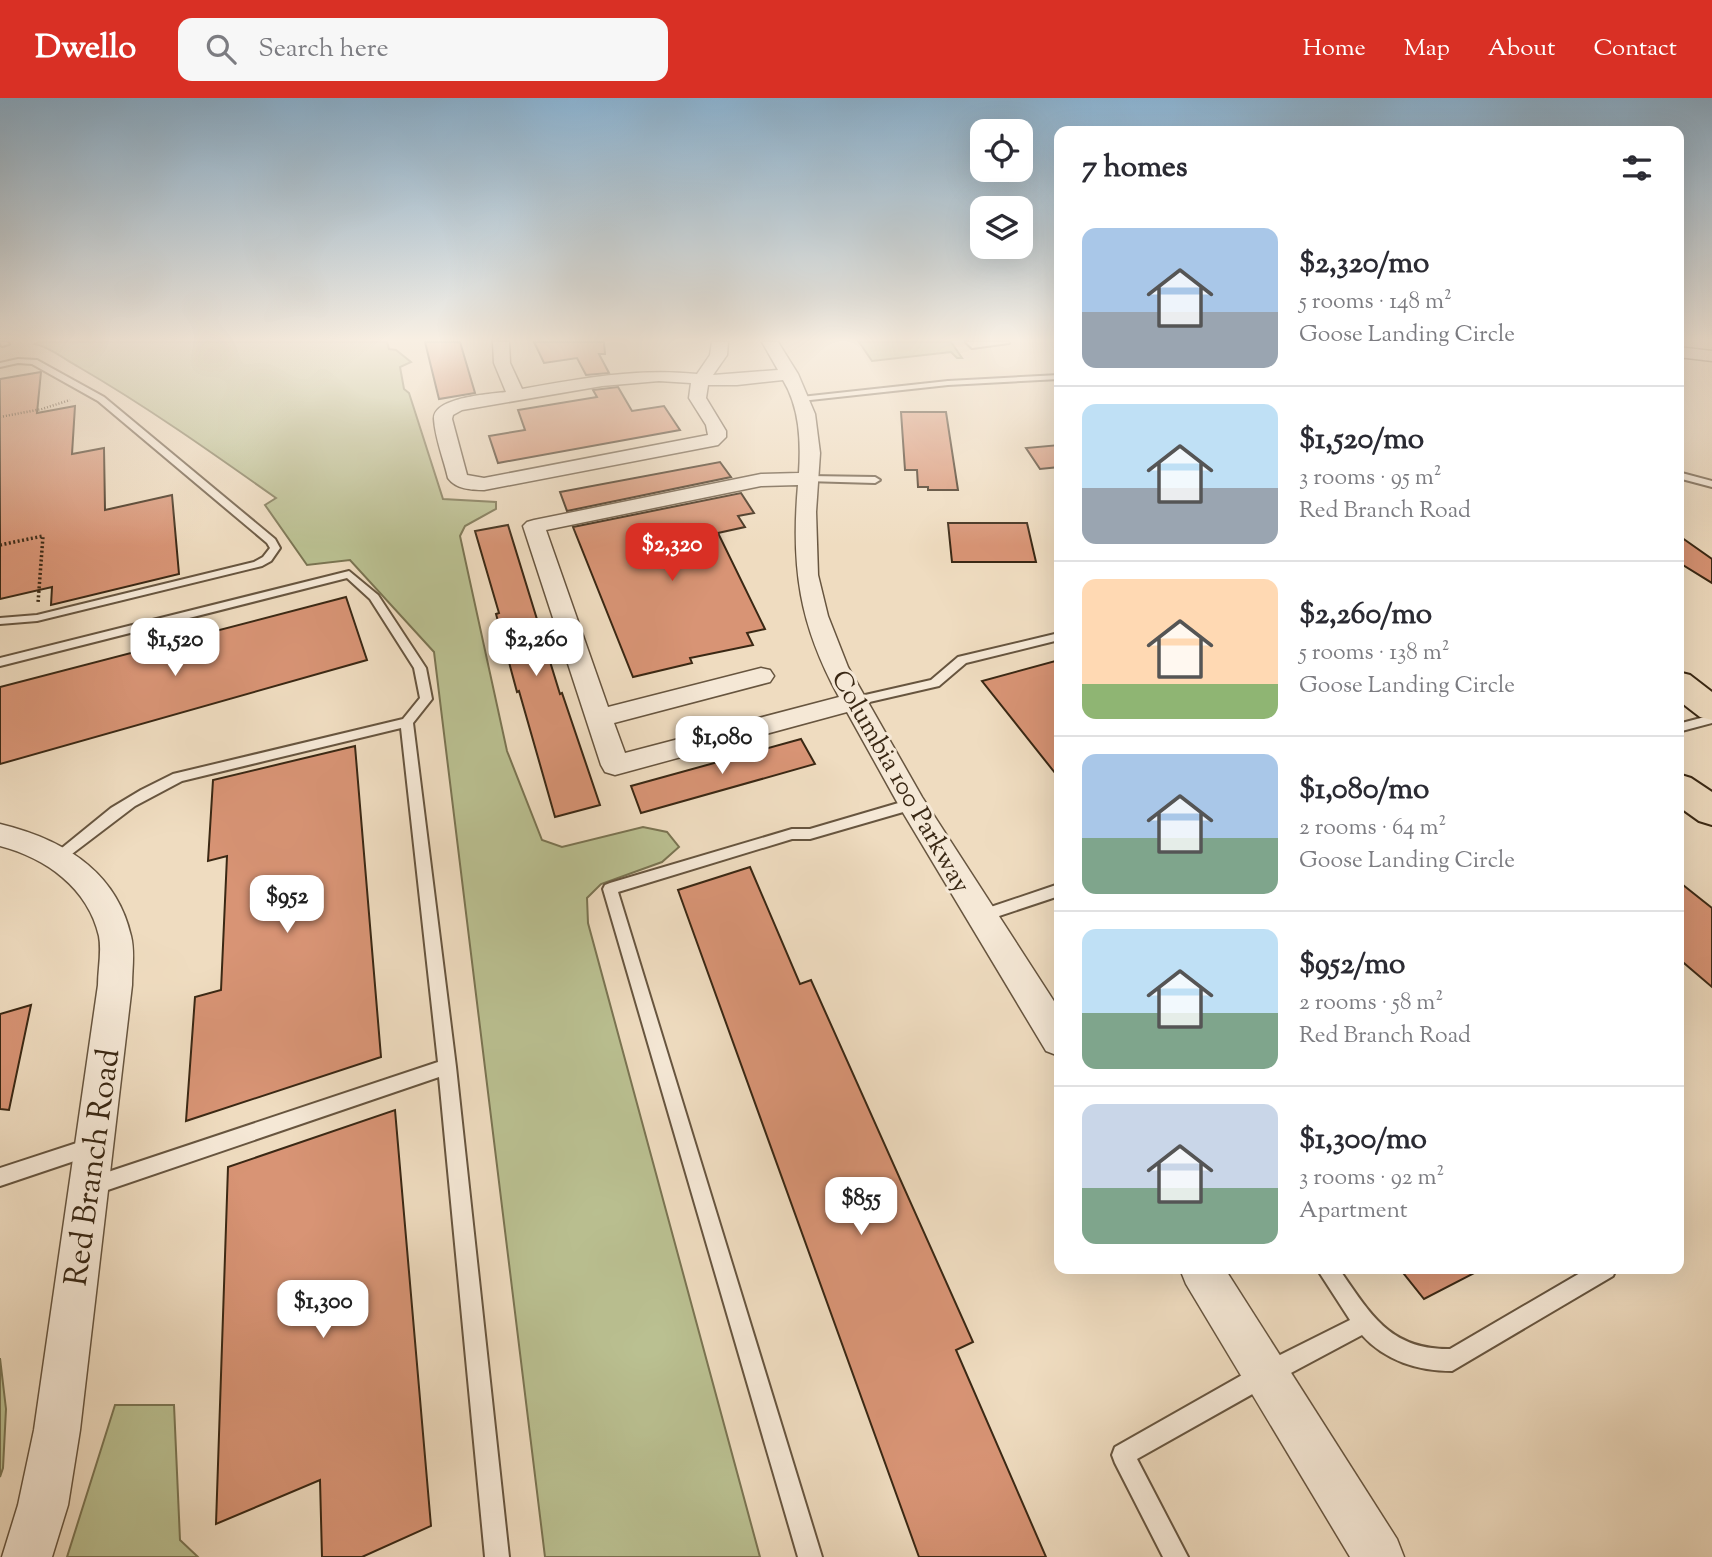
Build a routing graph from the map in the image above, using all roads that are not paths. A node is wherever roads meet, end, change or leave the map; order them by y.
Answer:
1 (114, 410) edge
2 (449, 410) edge
3 (705, 410) edge
4 (804, 410) edge
5 (1684, 477) edge
6 (808, 479) junction
7 (875, 480) dead end
8 (1712, 484) edge
9 (0, 621) edge
10 (1054, 637) edge
11 (0, 662) edge
12 (761, 676) dead end
13 (1684, 688) edge
14 (852, 702) junction
15 (1712, 709) edge
16 (599, 718) junction
17 (1712, 719) edge
18 (407, 722) junction
19 (1684, 726) edge
20 (1684, 791) edge
21 (912, 804) junction
22 (1712, 811) edge
23 (0, 835) edge
24 (59, 856) junction
25 (1054, 892) edge
26 (981, 916) junction
27 (1054, 1032) edge
28 (447, 1067) junction
29 (94, 1146) junction
30 (0, 1177) edge
31 (89, 1188) junction
32 (1204, 1274) edge
33 (1331, 1274) edge
34 (1598, 1274) edge
35 (1365, 1323) junction
36 (1266, 1374) junction
37 (27, 1557) edge
38 (498, 1557) edge
39 (810, 1557) edge
40 (1176, 1557) edge
41 (1379, 1557) edge

1 - 9 lane
2 - 3 street
4 - 6 street, Columbia 100 Parkway
5 - 8 lane
6 - 7 lane
6 - 14 street, Columbia 100 Parkway
6 - 16 street
10 - 14 lane
11 - 18 lane
12 - 16 street
13 - 15 highway
14 - 16 street
14 - 21 street, Columbia 100 Parkway
17 - 19 lane
18 - 24 lane
18 - 28 lane
20 - 22 highway
21 - 26 street, Columbia 100 Parkway
21 - 39 lane
23 - 24 street, Red Branch Road
24 - 29 street, Red Branch Road
25 - 26 lane
26 - 27 street, Columbia 100 Parkway
28 - 31 lane
28 - 38 lane
29 - 30 lane
29 - 31 street, Red Branch Road
31 - 37 street, Red Branch Road
32 - 36 street
33 - 35 lane
34 - 35 lane
35 - 36 lane
36 - 40 lane
36 - 41 street

